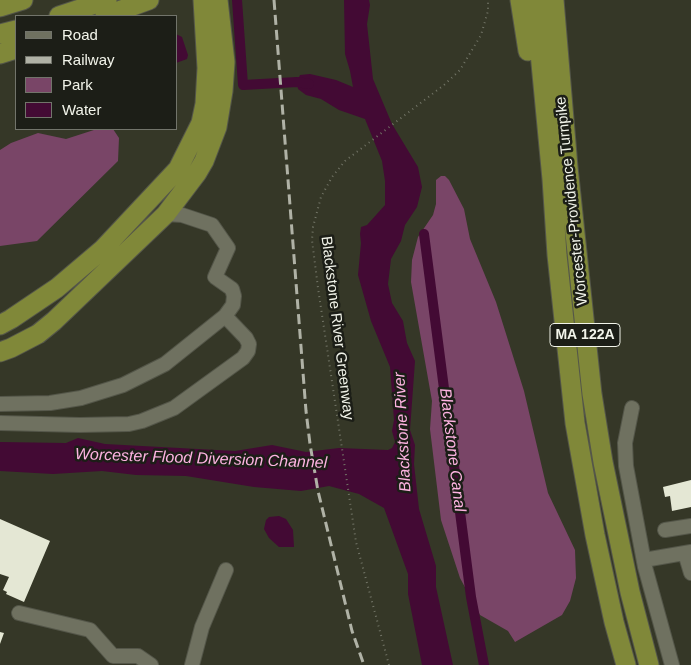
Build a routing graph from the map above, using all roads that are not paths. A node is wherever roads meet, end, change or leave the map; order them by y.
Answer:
1 (23, 0) edge
2 (106, 0) edge
3 (148, 0) edge
4 (203, 0) edge
5 (218, 0) edge
6 (520, 0) edge
7 (535, 0) edge
8 (554, 0) edge
9 (0, 7) edge
10 (62, 15) edge
11 (108, 15) edge
12 (15, 30) edge
13 (0, 34) edge
14 (15, 48) edge
15 (0, 54) edge
16 (166, 214) junction
17 (557, 255) junction
18 (225, 316) junction
19 (0, 325) edge
20 (0, 352) edge
21 (0, 404) edge
22 (632, 408) dead end
23 (0, 423) edge
24 (691, 526) edge
25 (665, 530) dead end
26 (688, 553) edge
27 (644, 560) junction
28 (226, 570) dead end
29 (691, 573) edge
30 (19, 613) dead end
31 (151, 665) edge
32 (192, 665) edge
33 (626, 665) edge
34 (649, 665) edge
35 (672, 665) edge

1 - 9 highway
2 - 10 highway
3 - 11 highway
4 - 19 highway
5 - 16 highway
6 - 17 highway
7 - 17 highway, Worcester-Providence Turnpike / MA 122A
8 - 34 highway, Worcester-Providence Turnpike / MA 122A
12 - 13 highway
14 - 15 highway
16 - 18 street
16 - 20 highway
17 - 33 highway, Worcester-Providence Turnpike / MA 122A
18 - 21 street
18 - 23 street
22 - 27 street
24 - 25 street
26 - 27 street
26 - 29 street
27 - 35 street
28 - 32 street
30 - 31 street

